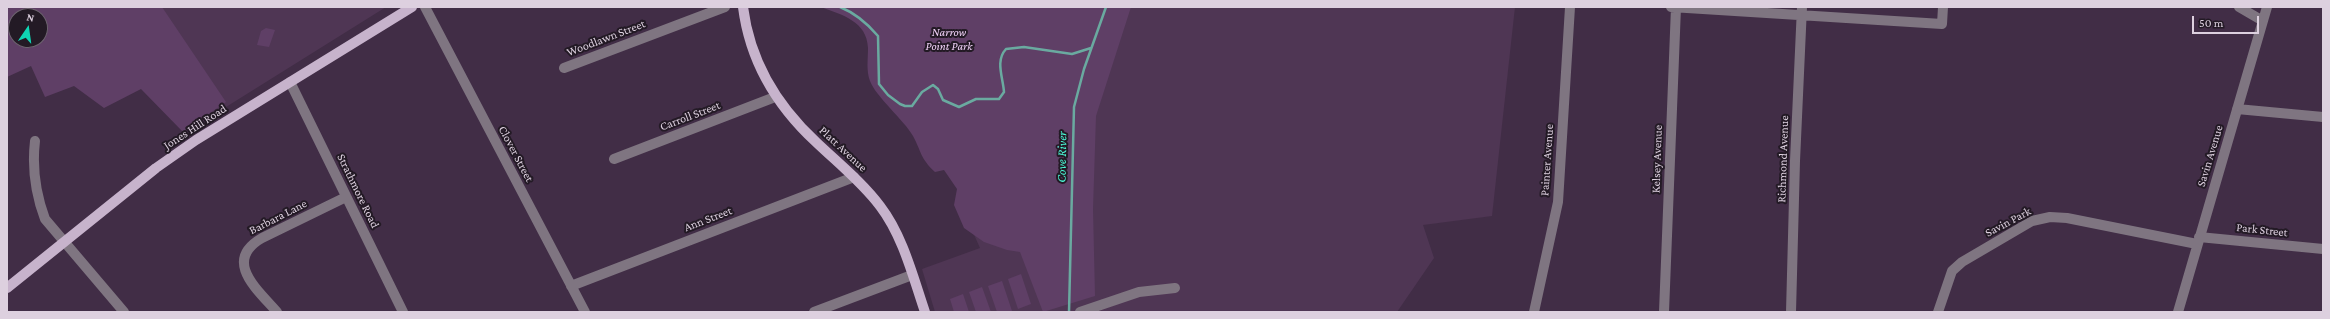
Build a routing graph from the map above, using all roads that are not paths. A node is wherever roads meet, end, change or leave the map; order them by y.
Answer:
1 (412, 7) edge
2 (424, 7) edge
3 (725, 7) edge
4 (743, 7) edge
5 (1570, 7) edge
6 (1671, 7) edge
7 (1676, 7) edge
8 (1943, 7) edge
9 (2238, 7) edge
10 (2267, 7) edge
11 (1802, 11) edge
12 (2263, 21) junction
13 (564, 68) dead end
14 (290, 82) junction
15 (775, 97) junction
16 (2237, 109) junction
17 (2323, 116) edge
18 (36, 141) dead end
19 (614, 159) dead end
20 (854, 177) junction
21 (346, 197) junction
22 (2198, 241) junction
23 (64, 242) junction
24 (2323, 249) edge
25 (912, 275) junction
26 (571, 286) junction
27 (7, 288) edge
28 (1175, 288) dead end
29 (124, 312) edge
30 (277, 312) edge
31 (403, 312) edge
32 (585, 312) edge
33 (814, 312) edge
34 (925, 312) edge
35 (1080, 312) edge
36 (1534, 312) edge
37 (1664, 312) edge
38 (1791, 312) edge
39 (1938, 312) edge
40 (2178, 312) edge

1 - 14 main road, Jones Hill Road
2 - 26 street, Clover Street
3 - 13 street, Woodlawn Street
4 - 15 main road, Platt Avenue
5 - 36 street, Painter Avenue
6 - 7 street
7 - 11 street
7 - 37 street, Kelsey Avenue
8 - 11 street
9 - 12 street
10 - 12 street, Savin Avenue
11 - 38 street, Richmond Avenue
12 - 16 street, Savin Avenue
14 - 21 street, Strathmore Road
14 - 23 main road, Jones Hill Road
15 - 19 street, Carroll Street
15 - 20 main road, Platt Avenue
16 - 17 street
16 - 22 street, Savin Avenue
18 - 23 street
20 - 25 main road, Platt Avenue
20 - 26 street, Ann Street
21 - 30 street, Barbara Lane
21 - 31 street, Strathmore Road
22 - 24 street, Park Street
22 - 39 street, Savin Park
22 - 40 street, Savin Avenue
23 - 27 main road, Jones Hill Road
23 - 29 street
25 - 33 street
25 - 34 main road, Platt Avenue
26 - 32 street, Clover Street
28 - 35 street

